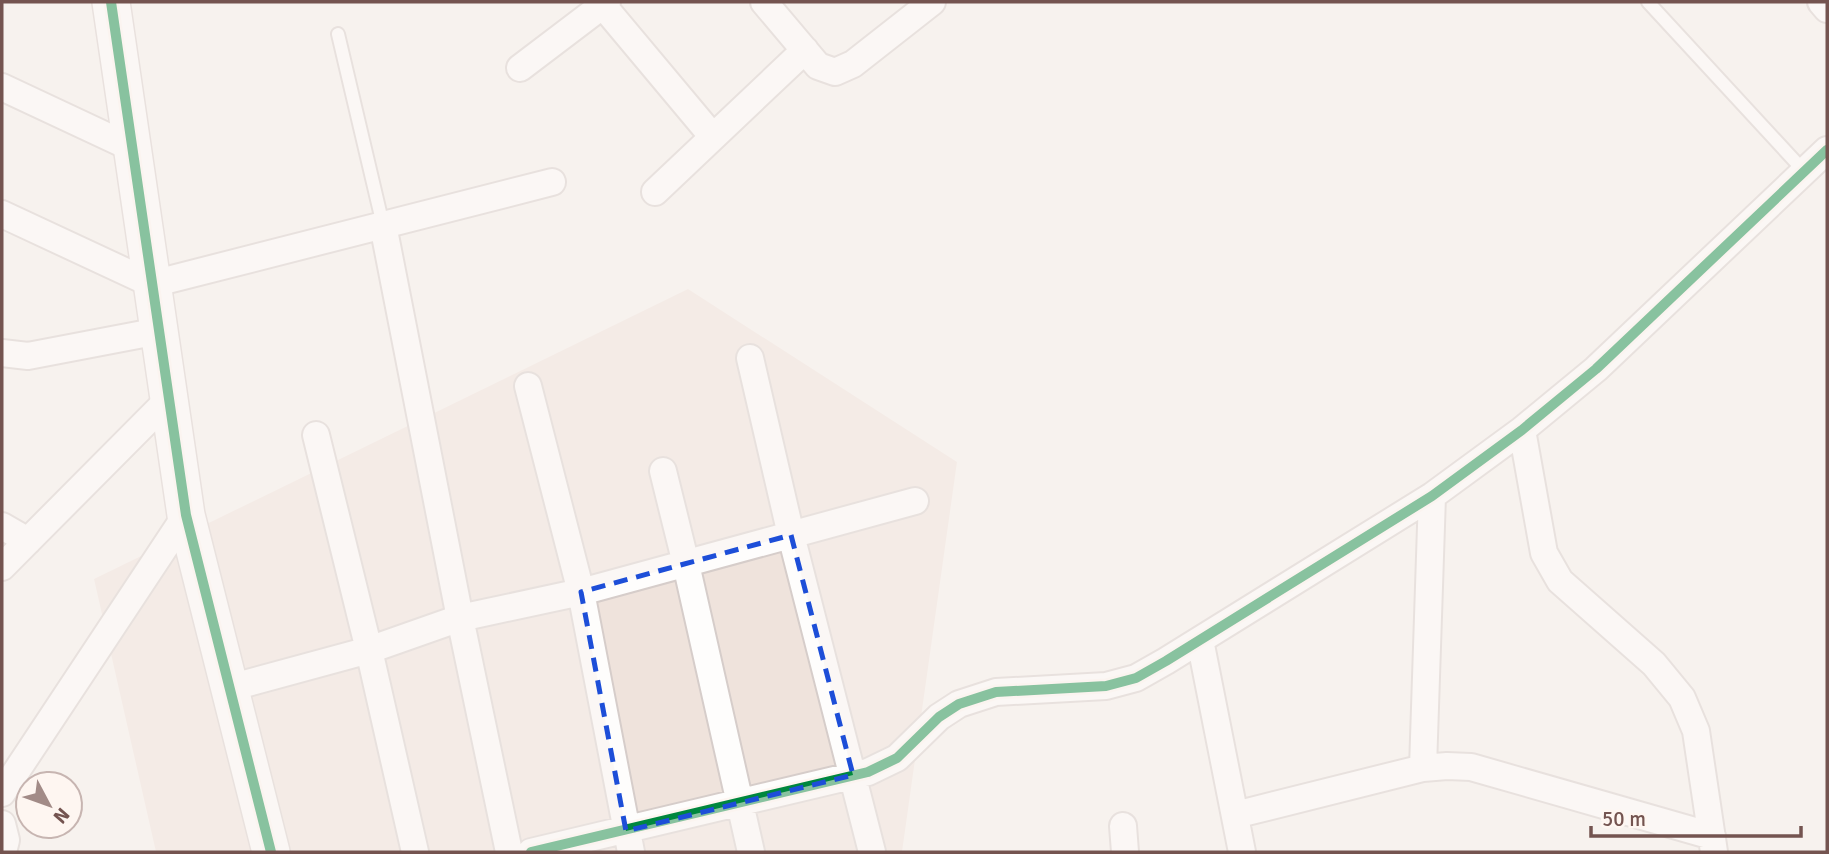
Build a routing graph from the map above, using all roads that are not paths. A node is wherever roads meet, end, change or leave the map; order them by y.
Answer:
1 (111, 2) edge
2 (764, 2) edge
3 (932, 2) edge
4 (1648, 2) edge
5 (1821, 2) edge
6 (604, 3) edge
7 (1827, 9) edge
8 (338, 34) dead end
9 (805, 50) junction
10 (520, 68) dead end
11 (2, 87) edge
12 (713, 137) junction
13 (132, 148) junction
14 (1827, 150) edge
15 (1804, 171) junction
16 (552, 182) dead end
17 (655, 192) dead end
18 (2, 215) edge
19 (383, 225) junction
20 (152, 284) junction
21 (159, 331) junction
22 (2, 353) edge
23 (750, 358) dead end
24 (528, 386) dead end
25 (169, 399) junction
26 (1522, 430) junction
27 (316, 435) dead end
28 (663, 471) dead end
29 (1432, 496) junction
30 (915, 501) dead end
31 (186, 515) junction
32 (2, 526) edge
33 (791, 535) junction
34 (28, 541) junction
35 (686, 564) junction
36 (2, 567) edge
37 (582, 592) junction
38 (460, 618) junction
39 (1200, 640) junction
40 (369, 650) junction
41 (229, 688) junction
42 (1423, 768) junction
43 (853, 775) junction
44 (2, 793) edge
45 (739, 803) junction
46 (1235, 815) junction
47 (2, 824) edge
48 (628, 842) edge
49 (1713, 844) edge
50 (3, 852) edge
51 (271, 852) edge
52 (415, 852) edge
53 (509, 852) edge
54 (531, 852) edge
55 (751, 852) edge
56 (872, 852) edge
57 (1242, 852) edge

1 - 13 street
2 - 9 street
3 - 9 street
4 - 15 lane
5 - 7 street
6 - 10 street
6 - 12 street
8 - 19 lane
9 - 12 street
11 - 13 street
12 - 17 street
13 - 20 street
14 - 15 street
15 - 26 street
16 - 19 street
18 - 20 street
19 - 20 street
19 - 38 street
20 - 21 street
21 - 22 street
21 - 25 street
23 - 33 street
24 - 37 street
25 - 31 street
25 - 34 street
26 - 29 street
26 - 49 street
27 - 40 street
28 - 35 street
29 - 39 street
29 - 42 street
30 - 33 street
31 - 41 street
31 - 44 street
32 - 34 street
33 - 35 street
33 - 43 street
34 - 36 street
35 - 37 street
35 - 45 street
37 - 38 street
37 - 48 street
38 - 40 street
38 - 53 street
39 - 43 street
39 - 46 street
40 - 41 street
40 - 52 street
41 - 51 street
42 - 46 street
42 - 49 street
43 - 45 street
43 - 56 street
45 - 48 street
45 - 55 street
46 - 57 street
47 - 50 street
48 - 54 street

